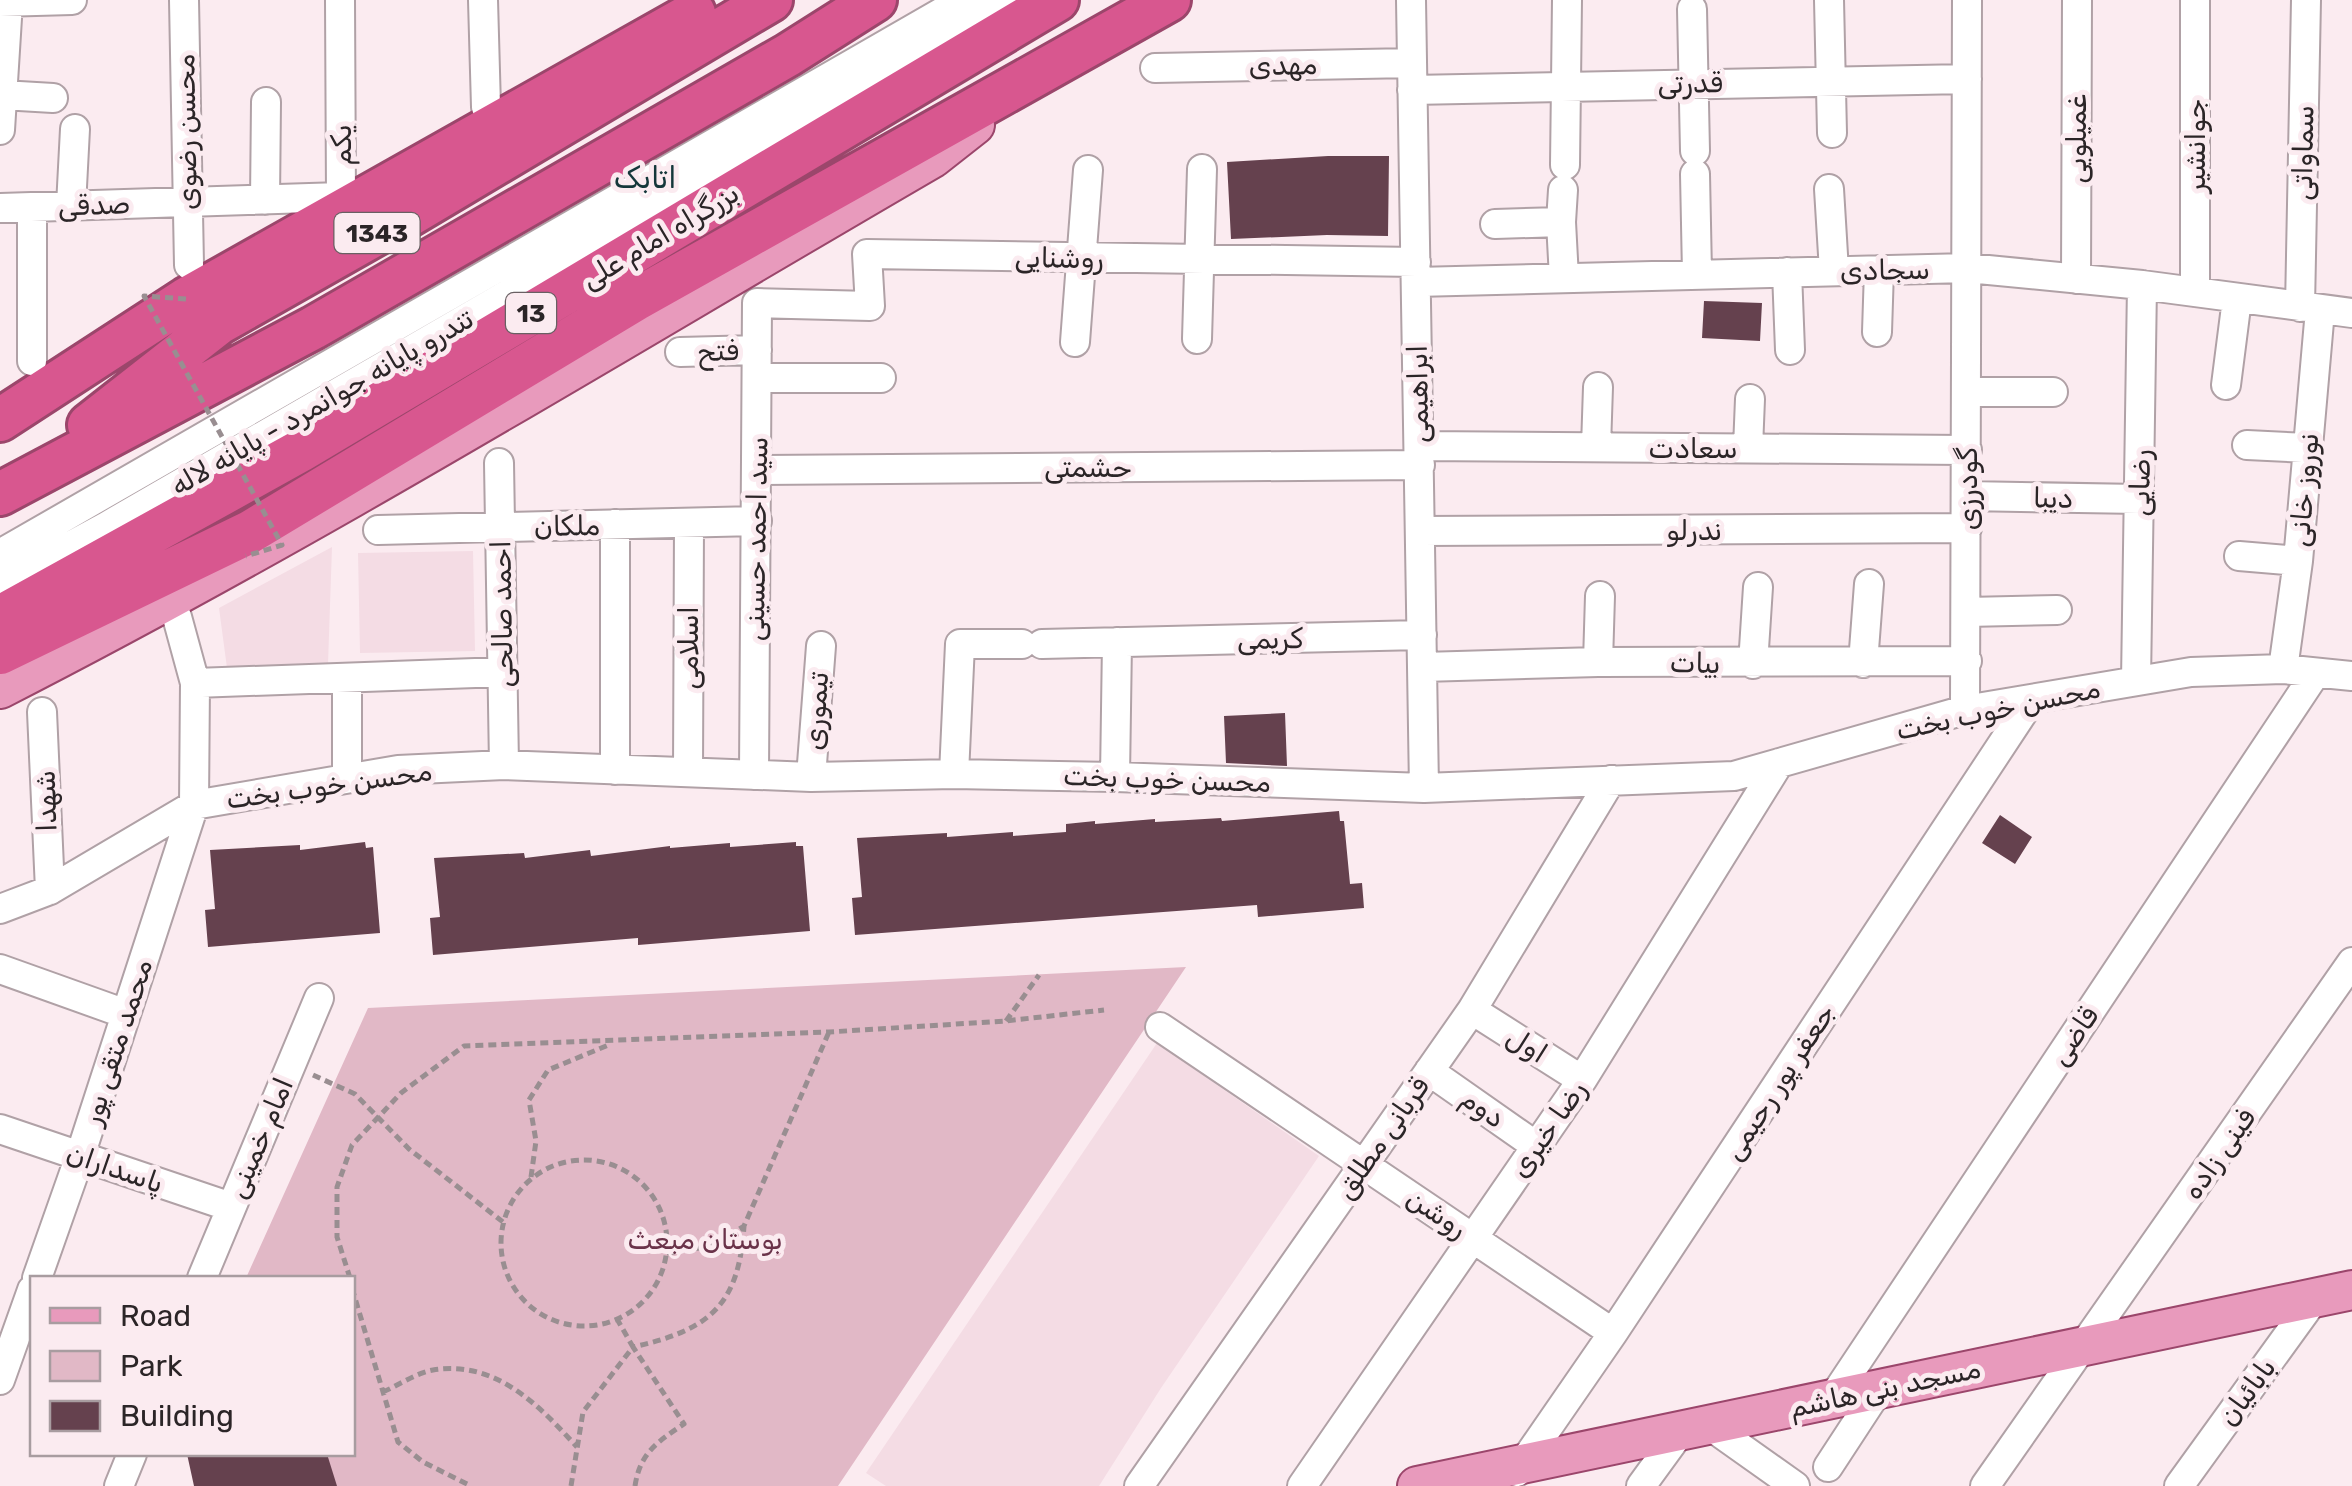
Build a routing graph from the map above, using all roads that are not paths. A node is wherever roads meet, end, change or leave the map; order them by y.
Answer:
1 (44, 0) edge
2 (72, 0) edge
3 (184, 0) edge
4 (340, 0) edge
5 (484, 0) edge
6 (716, 0) edge
7 (771, 0) edge
8 (875, 0) edge
9 (964, 0) edge
10 (1002, 0) edge
11 (1057, 0) edge
12 (1169, 0) edge
13 (1411, 0) edge
14 (1567, 0) edge
15 (1829, 0) edge
16 (1967, 0) edge
17 (2076, 0) edge
18 (2195, 0) edge
19 (2306, 0) edge
20 (4, 2) edge
21 (1692, 10) dead end
22 (1062, 59) junction
23 (1155, 68) dead end
24 (1412, 76) junction
25 (1967, 79) junction
26 (1832, 81) junction
27 (1692, 84) junction
28 (1566, 85) junction
29 (53, 98) dead end
30 (266, 102) dead end
31 (486, 107) dead end
32 (1, 109) edge
33 (76, 129) dead end
34 (0, 130) edge
35 (1832, 133) dead end
36 (1202, 169) dead end
37 (1088, 170) dead end
38 (1830, 189) dead end
39 (265, 200) junction
40 (188, 202) junction
41 (71, 206) junction
42 (32, 207) junction
43 (0, 208) edge
44 (1561, 222) junction
45 (1495, 224) dead end
46 (1082, 258) junction
47 (1199, 259) junction
48 (1968, 268) junction
49 (1879, 270) junction
50 (1416, 272) junction
51 (1787, 272) junction
52 (1834, 272) junction
53 (1696, 273) junction
54 (1564, 278) junction
55 (2076, 279) junction
56 (187, 282) junction
57 (2142, 285) junction
58 (2195, 292) junction
59 (2237, 298) junction
60 (757, 303) joint
61 (2310, 308) junction
62 (2352, 313) edge
63 (1877, 332) dead end
64 (1197, 339) dead end
65 (1075, 342) dead end
66 (1790, 350) dead end
67 (680, 352) dead end
68 (32, 361) dead end
69 (757, 364) junction
70 (881, 378) dead end
71 (2226, 384) dead end
72 (1598, 388) dead end
73 (1967, 392) junction
74 (2053, 392) dead end
75 (1750, 398) dead end
76 (0, 420) edge
77 (2247, 445) dead end
78 (1596, 447) junction
79 (1748, 448) junction
80 (2308, 448) junction
81 (1967, 450) junction
82 (1419, 455) junction
83 (498, 462) dead end
84 (756, 470) junction
85 (1, 494) edge
86 (1967, 496) junction
87 (2140, 499) junction
88 (756, 521) junction
89 (688, 523) junction
90 (615, 524) junction
91 (500, 527) junction
92 (1967, 528) junction
93 (378, 530) dead end
94 (1421, 531) junction
95 (0, 554) edge
96 (2238, 556) dead end
97 (2298, 562) junction
98 (0, 584) edge
99 (1869, 584) dead end
100 (1758, 587) dead end
101 (1600, 596) dead end
102 (2057, 610) dead end
103 (1967, 612) junction
104 (177, 616) dead end
105 (0, 617) edge
106 (1422, 635) junction
107 (1117, 642) junction
108 (821, 646) dead end
109 (0, 653) edge
110 (1967, 661) junction
111 (1598, 662) junction
112 (1863, 662) junction
113 (1753, 664) junction
114 (1423, 667) junction
115 (2283, 669) junction
116 (503, 672) junction
117 (2316, 674) junction
118 (2352, 676) edge
119 (347, 678) junction
120 (2136, 681) junction
121 (194, 683) junction
122 (0, 689) edge
123 (2032, 698) junction
124 (1965, 710) junction
125 (42, 712) dead end
126 (1779, 763) junction
127 (504, 766) junction
128 (615, 770) junction
129 (688, 772) junction
130 (954, 774) junction
131 (754, 775) junction
132 (811, 777) junction
133 (1116, 777) junction
134 (346, 778) junction
135 (1612, 780) junction
136 (1424, 788) junction
137 (194, 805) junction
138 (50, 890) junction
139 (0, 910) edge
140 (2352, 962) edge
141 (0, 969) edge
142 (318, 998) dead end
143 (1472, 1010) junction
144 (126, 1014) junction
145 (1160, 1026) dead end
146 (1430, 1070) junction
147 (1582, 1080) junction
148 (0, 1129) edge
149 (1536, 1146) junction
150 (80, 1156) junction
151 (1364, 1164) junction
152 (230, 1208) junction
153 (1473, 1238) junction
154 (37, 1276) edge
155 (203, 1276) edge
156 (2352, 1290) edge
157 (30, 1296) edge
158 (2315, 1298) junction
159 (1613, 1333) junction
160 (2085, 1346) junction
161 (0, 1380) edge
162 (1879, 1388) junction
163 (1832, 1398) junction
164 (1695, 1428) junction
165 (131, 1456) edge
166 (1828, 1467) dead end
167 (1515, 1475) edge
168 (119, 1486) edge
169 (1138, 1486) edge
170 (1302, 1486) edge
171 (1418, 1486) edge
172 (1641, 1486) edge
173 (1795, 1486) edge
174 (1985, 1486) edge
175 (2179, 1486) edge

1 - 2 street
1 - 20 street
3 - 40 street, محسن رضوی
4 - 39 street, یکم
5 - 31 street
6 - 56 highway, 1343
7 - 85 highway, 1343
8 - 85 highway
9 - 95 street
10 - 98 street, تندرو پایانه جوانمرد - پایانه لاله
11 - 105 highway, بزرگراه امام علی / 13
12 - 22 highway
13 - 24 street, ابراهیمی
14 - 28 street
15 - 26 street
16 - 25 street
17 - 55 street, غمیلویی
18 - 58 street, جوانشیر
19 - 61 street, سماواتی
20 - 32 street
21 - 27 street
22 - 109 highway
22 - 122 main road
23 - 24 street, مهدی
24 - 28 street, قدرتی
24 - 50 street, ابراهیمی
25 - 26 street, قدرتی
25 - 48 street
26 - 27 street, قدرتی
26 - 35 street
27 - 28 street, قدرتی
27 - 53 street
28 - 44 street
29 - 32 street
30 - 39 street
32 - 34 street
33 - 41 street
36 - 47 street
37 - 46 street
38 - 52 street
39 - 40 street, یکم
40 - 41 street, صدقی
40 - 56 street, محسن رضوی
41 - 42 street, صدقی
42 - 43 street, صدقی
42 - 68 street
44 - 45 street
44 - 54 street
46 - 47 street, روشنایی
46 - 60 street, روشنایی
46 - 65 street
47 - 50 street, روشنایی
47 - 64 street
48 - 49 street, سجادی
48 - 55 street, سجادی
48 - 73 street, گودرزی
49 - 52 street, سجادی
49 - 63 street
50 - 54 street, سجادی
50 - 82 street, ابراهیمی
51 - 52 street, سجادی
51 - 53 street, سجادی
51 - 66 street
53 - 54 street, سجادی
55 - 57 street, سجادی
56 - 76 highway, 1343
57 - 58 street, سجادی
57 - 87 street, رضایی
58 - 59 street, سجادی
59 - 61 street, سجادی
59 - 71 street
60 - 69 street, سید احمد حسینی
61 - 62 street, سجادی
61 - 80 street, نوروز خانی
67 - 69 street, فتح
69 - 70 street, فتح
69 - 84 street, سید احمد حسینی
72 - 78 street
73 - 74 street
73 - 81 street, گودرزی
75 - 79 street
77 - 80 street
78 - 79 street, سعادت
78 - 82 street, سعادت
79 - 81 street, سعادت
80 - 97 street, نوروز خانی
81 - 86 street, گودرزی
82 - 84 street, حشمتی
82 - 94 street, ابراهیمی
83 - 91 street, احمد صالحی
84 - 88 street, سید احمد حسینی
86 - 87 street, دیبا
86 - 92 street, گودرزی
87 - 120 street, رضایی
88 - 89 street, ملکان
88 - 131 street, سید احمد حسینی
89 - 90 street, ملکان
89 - 129 street, اسلامی
90 - 91 street, ملکان
90 - 128 street
91 - 93 street, ملکان
91 - 116 street, احمد صالحی
92 - 94 street, ندرلو
92 - 103 street, گودرزی
94 - 106 street, ابراهیمی
96 - 97 street
97 - 115 street, نوروز خانی
99 - 112 street
100 - 113 street
101 - 111 street
102 - 103 street
103 - 110 street, گودرزی
104 - 121 street, محمد متقی پور
106 - 107 street, کریمی
106 - 114 street, ابراهیمی
107 - 130 street, کریمی
107 - 133 street
108 - 132 street, تیموری
110 - 112 street, بیات
110 - 124 street, گودرزی
111 - 113 street, بیات
111 - 114 street, بیات
112 - 113 street, بیات
114 - 136 street, ابراهیمی
115 - 117 street, محسن خوب بخت
115 - 120 street, محسن خوب بخت
116 - 119 street
116 - 127 street, احمد صالحی
117 - 118 street, محسن خوب بخت
117 - 163 street, قاضی
119 - 121 street
119 - 134 street
120 - 123 street, محسن خوب بخت
121 - 137 street, محمد متقی پور
123 - 124 street, محسن خوب بخت
123 - 159 street, جعفر پور رحیمی
124 - 126 street, محسن خوب بخت
125 - 138 street, شهدا
126 - 135 street, محسن خوب بخت
126 - 147 street, رضا خیری
127 - 128 street, محسن خوب بخت
127 - 134 street, محسن خوب بخت
128 - 129 street, محسن خوب بخت
129 - 131 street, محسن خوب بخت
130 - 132 street, محسن خوب بخت
130 - 133 street, محسن خوب بخت
131 - 132 street, محسن خوب بخت
133 - 136 street, محسن خوب بخت
134 - 137 street, محسن خوب بخت
135 - 136 street, محسن خوب بخت
135 - 143 street, قربانی مطلق
137 - 138 street, محسن خوب بخت
137 - 144 street, محمد متقی پور
138 - 139 street, محسن خوب بخت
140 - 160 street, فینی زاده
141 - 144 street
142 - 152 street, امام خمینی
143 - 146 street, قربانی مطلق
143 - 147 street, اول
144 - 150 street, محمد متقی پور
145 - 151 street, روشن
146 - 149 street, دوم
146 - 151 street, قربانی مطلق
147 - 149 street, رضا خیری
148 - 150 street, پاسداران
149 - 153 street, رضا خیری
150 - 152 street, پاسداران
150 - 154 street, محمد متقی پور
151 - 153 street, روشن
151 - 169 street, قربانی مطلق
152 - 155 street, امام خمینی
153 - 159 street, روشن
153 - 170 street, رضا خیری
156 - 158 main road, مسجد بنی هاشم
157 - 161 street
158 - 160 main road, مسجد بنی هاشم
158 - 175 street, بابائیان
159 - 167 street, جعفر پور رحیمی
160 - 162 main road, مسجد بنی هاشم
160 - 174 street, فینی زاده
162 - 163 main road, مسجد بنی هاشم
162 - 166 street
163 - 164 main road, مسجد بنی هاشم
164 - 167 main road, مسجد بنی هاشم
164 - 172 street
164 - 173 street
165 - 168 street
167 - 171 main road, مسجد بنی هاشم

